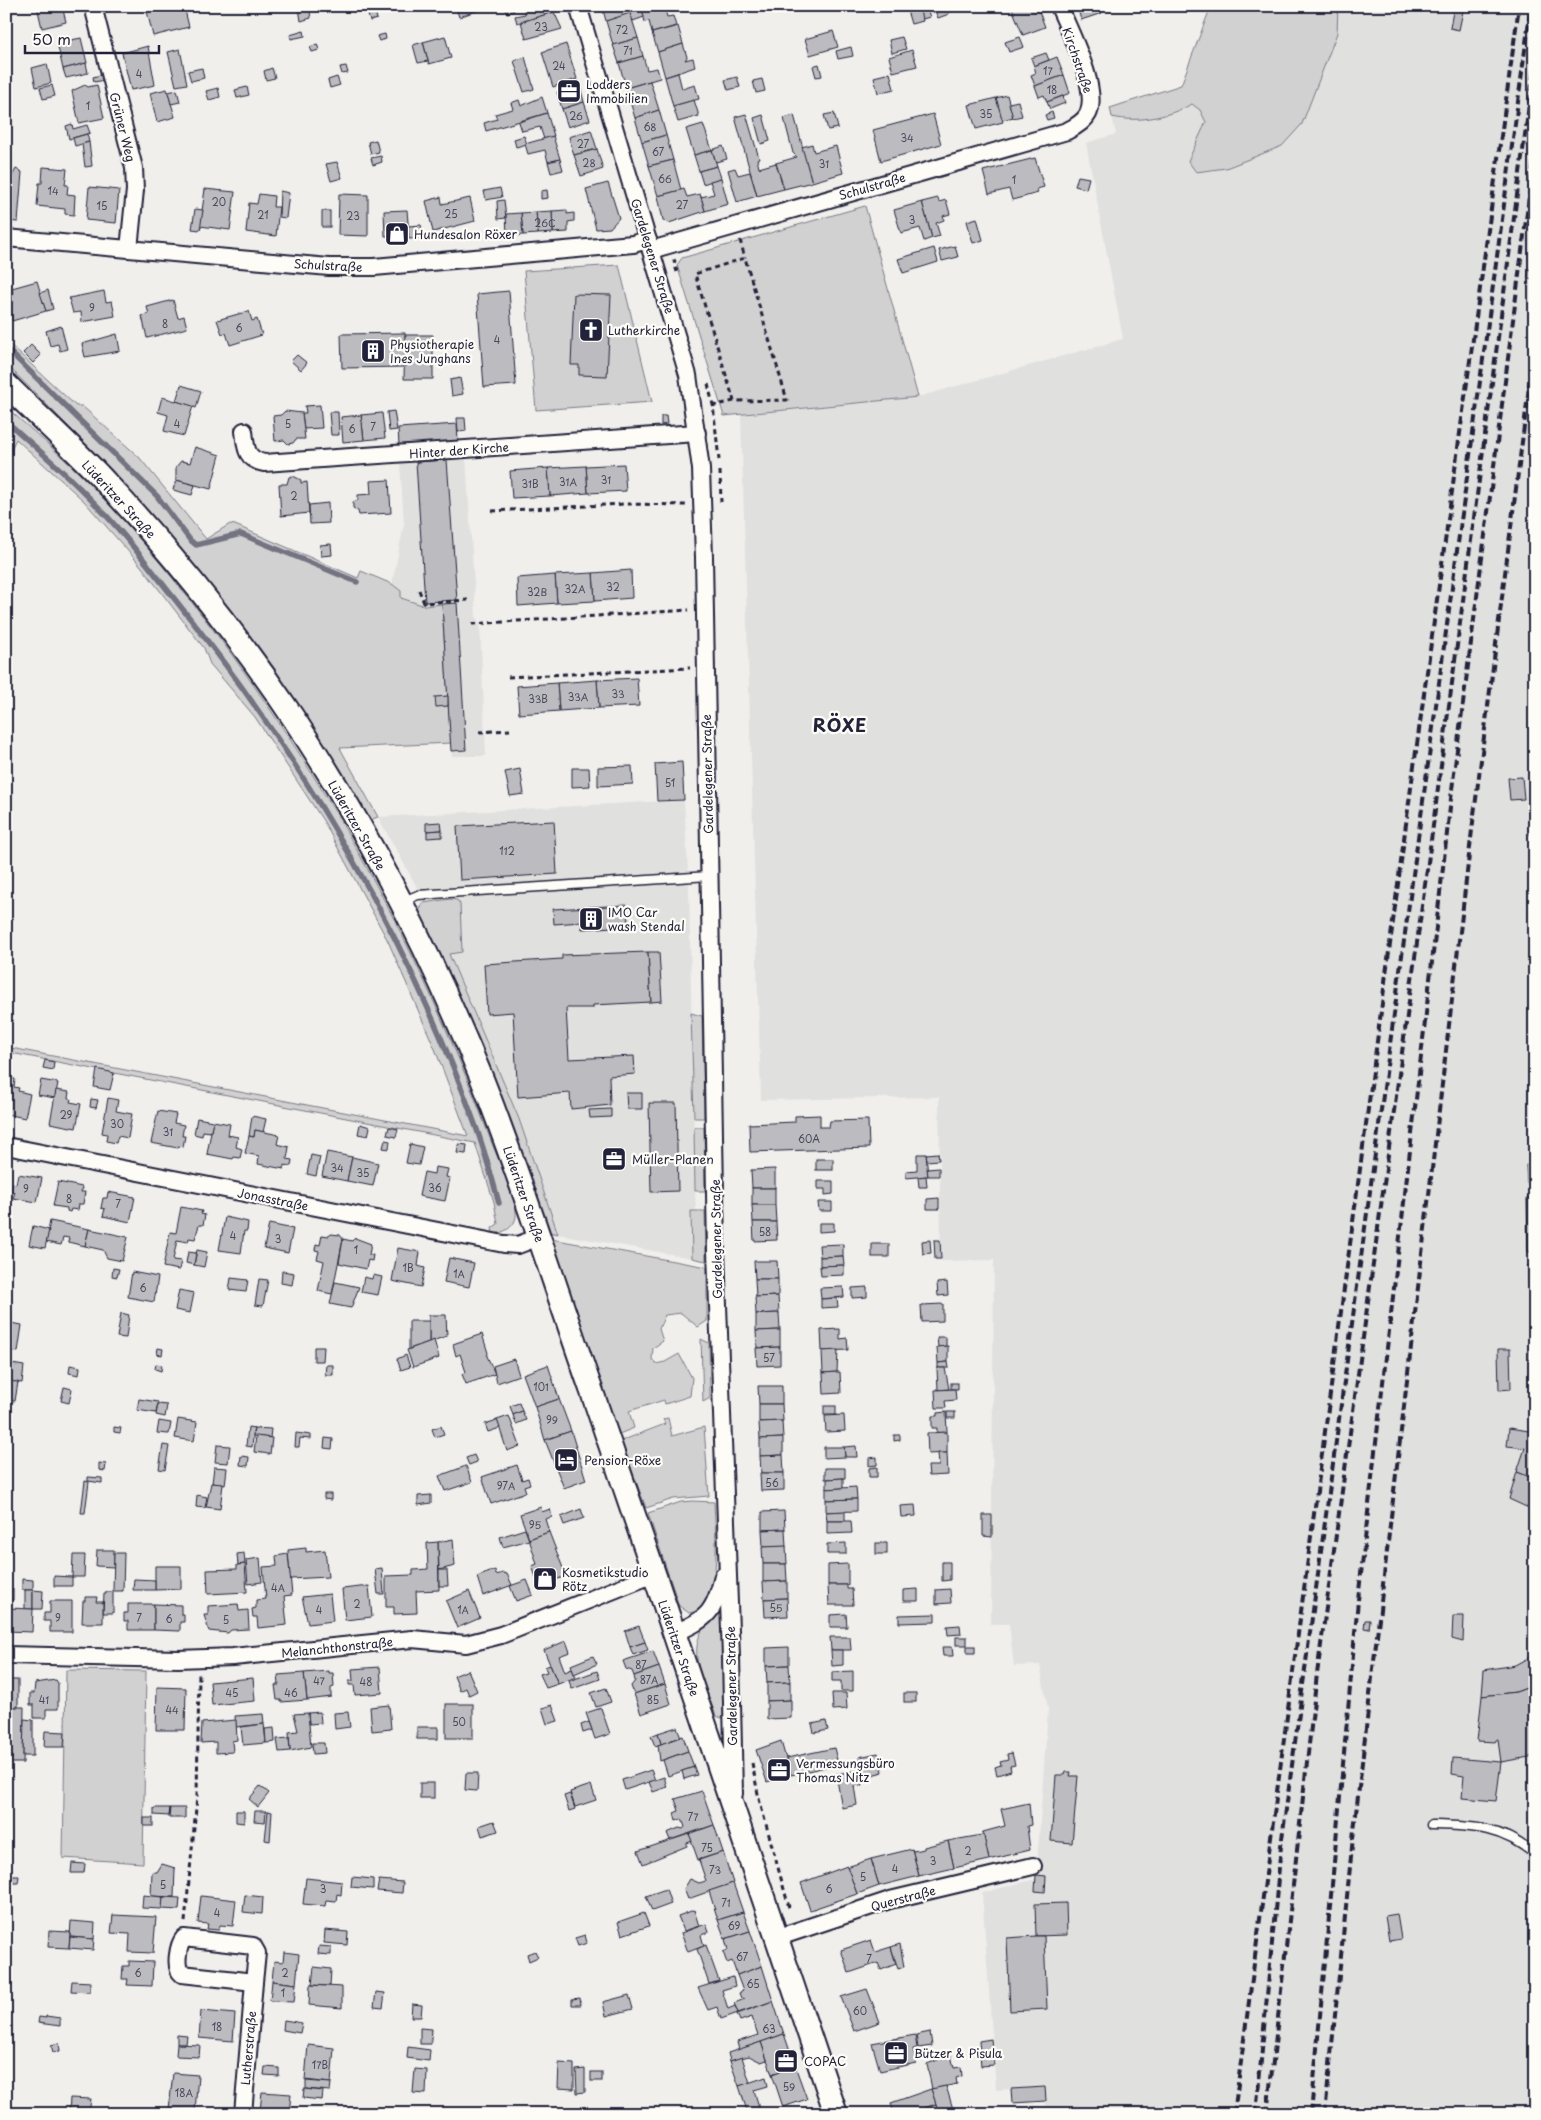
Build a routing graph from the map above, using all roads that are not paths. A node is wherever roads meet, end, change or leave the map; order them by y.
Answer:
1 (93, 6) edge
2 (578, 6) edge
3 (1059, 6) edge
4 (1088, 115) joint
5 (6, 238) edge
6 (650, 245) junction
7 (129, 249) junction
8 (6, 384) edge
9 (244, 431) dead end
10 (697, 433) junction
11 (709, 876) junction
12 (401, 902) junction
13 (6, 1146) edge
14 (539, 1237) junction
15 (727, 1560) junction
16 (654, 1574) junction
17 (675, 1633) junction
18 (6, 1655) edge
19 (734, 1812) junction
20 (1430, 1825) dead end
21 (1535, 1855) edge
22 (1033, 1866) dead end
23 (785, 1935) junction
24 (254, 1982) junction
25 (243, 2114) edge
26 (836, 2114) edge

1 - 7 street, Grüner Weg
2 - 6 street, Gardelegener Straße
3 - 4 street, Kirchstraße
4 - 6 street, Schulstraße
5 - 7 street, Schulstraße
6 - 7 street, Schulstraße
6 - 10 street, Gardelegener Straße
8 - 12 main road, Lüderitzer Straße
9 - 10 street, Hinter der Kirche
10 - 11 street, Gardelegener Straße
11 - 12 lane
11 - 15 street, Gardelegener Straße
12 - 14 main road, Lüderitzer Straße
13 - 14 street, Jonasstraße
14 - 16 main road, Lüderitzer Straße
15 - 17 street, Gardelegener Straße
15 - 19 street, Gardelegener Straße
16 - 17 main road, Lüderitzer Straße
16 - 18 street, Melanchthonstraße
17 - 19 main road, Lüderitzer Straße
19 - 23 main road, Lüderitzer Straße
20 - 21 lane
22 - 23 street, Querstraße
23 - 26 main road, Lüderitzer Straße
24 - 24 street, Lutherstraße
24 - 25 street, Lutherstraße

